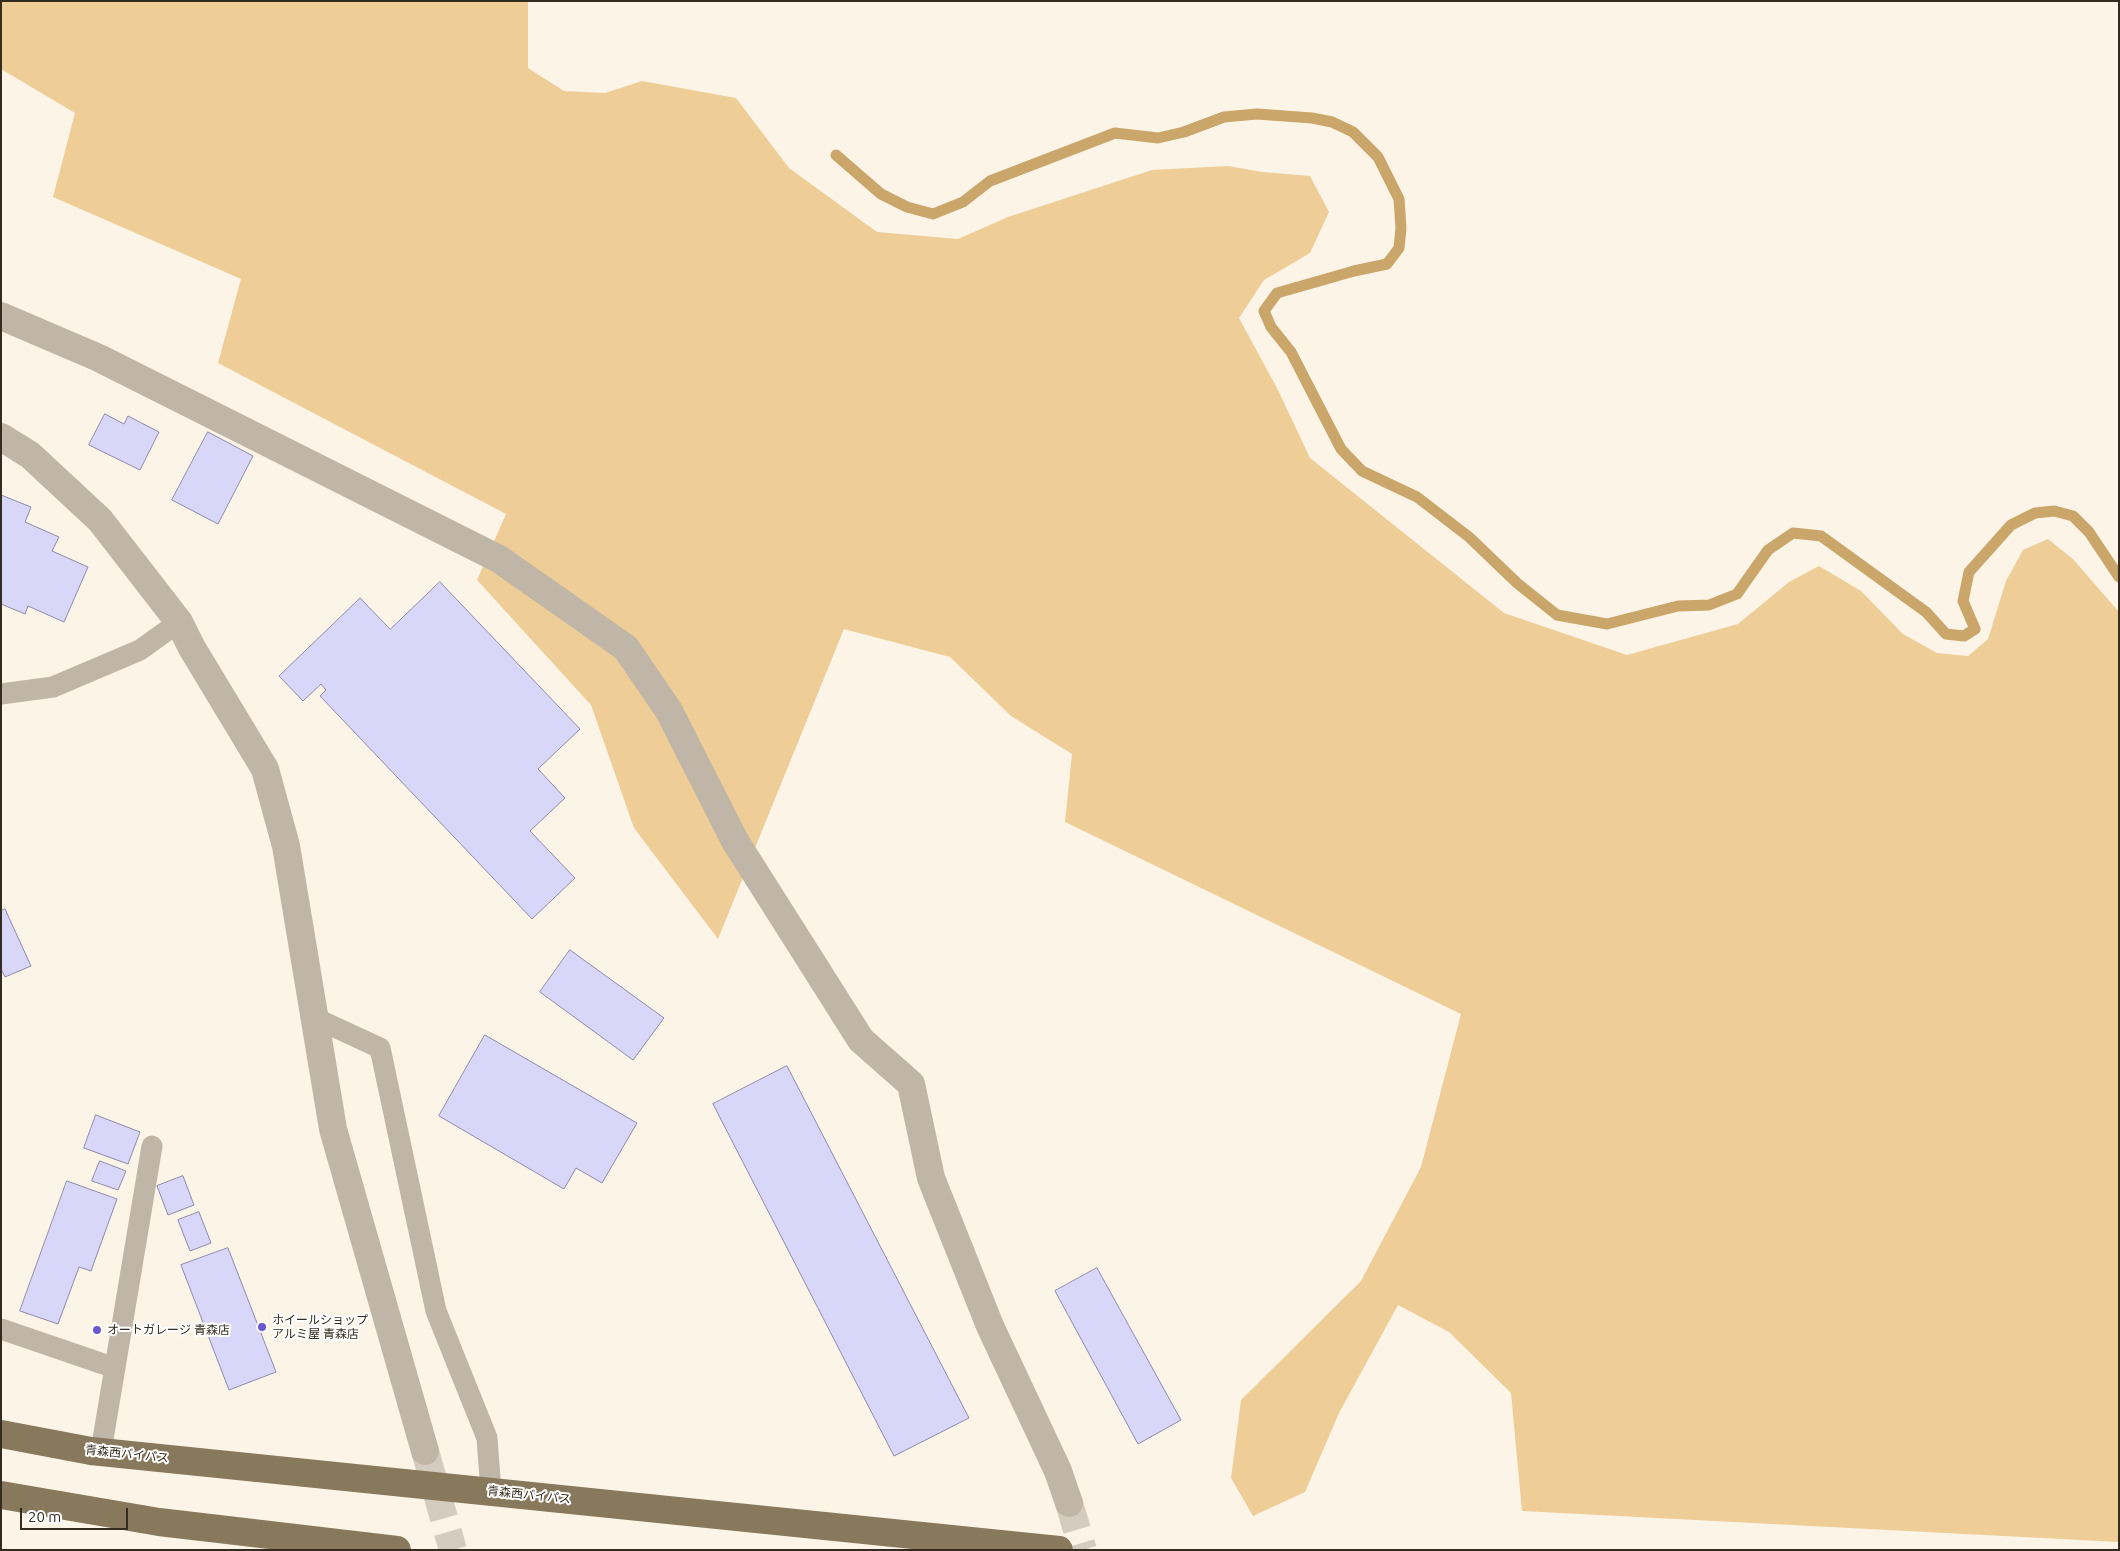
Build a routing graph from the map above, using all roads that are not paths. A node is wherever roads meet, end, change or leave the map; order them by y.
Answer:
1 (1, 316) edge
2 (1, 437) edge
3 (179, 622) junction
4 (1, 694) edge
5 (315, 1018) junction
6 (152, 1146) dead end
7 (1, 1329) edge
8 (115, 1368) junction
9 (1, 1434) edge
10 (101, 1451) junction
11 (425, 1451) tunnel mouth
12 (491, 1491) junction
13 (1, 1495) edge
14 (1069, 1503) tunnel mouth
15 (397, 1550) edge
16 (1059, 1550) edge

1 - 14 street
2 - 3 street
3 - 4 lane
3 - 5 street
5 - 11 street
5 - 12 lane
6 - 8 lane
7 - 8 lane
8 - 10 lane
9 - 10 highway, 青森西バイパス
10 - 12 highway, 青森西バイパス
12 - 16 highway, 青森西バイパス
13 - 15 highway

